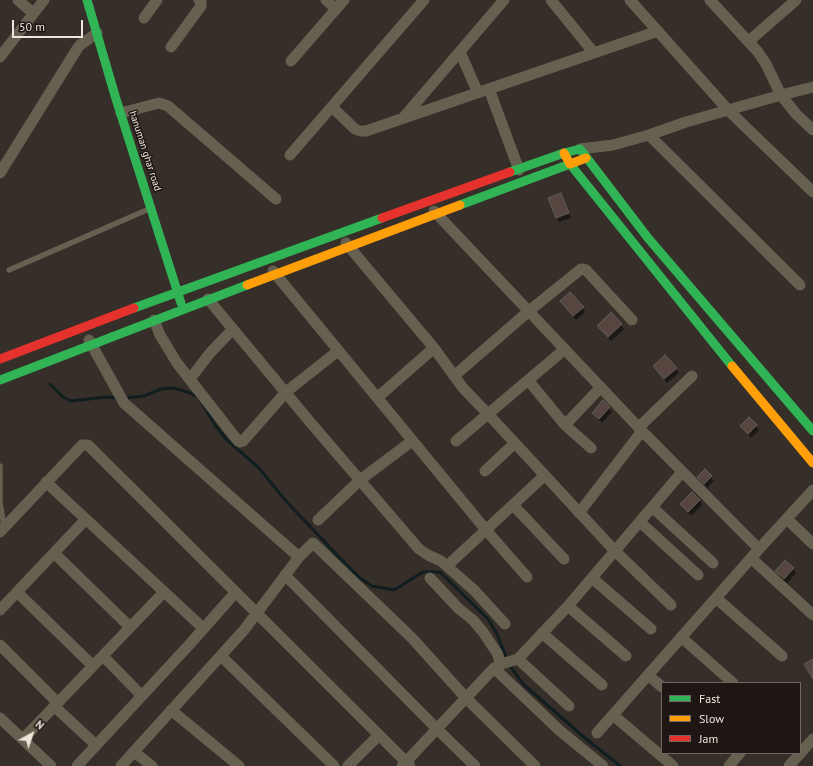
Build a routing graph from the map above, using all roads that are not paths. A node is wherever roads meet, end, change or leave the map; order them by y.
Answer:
1 (18, 0) edge
2 (44, 0) edge
3 (87, 0) edge
4 (157, 0) edge
5 (199, 0) edge
6 (326, 0) edge
7 (344, 0) edge
8 (424, 0) edge
9 (504, 0) edge
10 (551, 0) edge
11 (630, 0) edge
12 (710, 0) edge
13 (796, 0) edge
14 (336, 9) junction
15 (33, 13) junction
16 (144, 18) dead end
17 (658, 31) junction
18 (97, 33) junction
19 (749, 41) junction
20 (4, 43) edge
21 (171, 47) dead end
22 (460, 52) junction
23 (594, 54) junction
24 (0, 57) edge
25 (291, 61) dead end
26 (813, 87) edge
27 (489, 89) junction
28 (478, 93) junction
29 (781, 95) junction
30 (332, 107) junction
31 (729, 110) junction
32 (121, 113) junction
33 (403, 119) junction
34 (813, 130) edge
35 (649, 135) junction
36 (564, 153) junction
37 (583, 153) junction
38 (290, 155) dead end
39 (570, 164) junction
40 (519, 170) junction
41 (0, 173) edge
42 (813, 192) edge
43 (276, 199) dead end
44 (428, 202) junction
45 (151, 208) junction
46 (437, 214) junction
47 (341, 234) junction
48 (349, 246) junction
49 (266, 260) junction
50 (9, 270) dead end
51 (274, 274) junction
52 (800, 285) dead end
53 (177, 292) junction
54 (208, 299) junction
55 (182, 309) junction
56 (529, 311) junction
57 (154, 320) junction
58 (632, 320) dead end
59 (83, 328) junction
60 (234, 330) junction
61 (91, 345) junction
62 (434, 348) junction
63 (565, 349) junction
64 (338, 351) junction
65 (0, 359) edge
66 (25, 360) junction
67 (454, 376) junction
68 (692, 376) dead end
69 (190, 379) junction
70 (0, 380) edge
71 (528, 380) junction
72 (601, 387) junction
73 (286, 392) junction
74 (378, 397) junction
75 (488, 414) junction
76 (565, 425) junction
77 (640, 429) junction
78 (813, 431) edge
79 (412, 441) junction
80 (456, 441) dead end
81 (515, 443) junction
82 (591, 448) dead end
83 (813, 463) edge
84 (0, 466) edge
85 (485, 471) dead end
86 (682, 472) junction
87 (545, 475) junction
88 (360, 480) junction
89 (46, 482) junction
90 (813, 490) edge
91 (513, 505) junction
92 (652, 507) junction
93 (579, 512) junction
94 (86, 519) junction
95 (787, 519) junction
96 (318, 520) dead end
97 (640, 522) junction
98 (2, 530) edge
99 (486, 530) junction
100 (813, 544) edge
101 (759, 549) junction
102 (615, 551) junction
103 (54, 553) junction
104 (299, 557) junction
105 (751, 558) junction
106 (564, 559) dead end
107 (713, 563) dead end
108 (447, 566) junction
109 (698, 575) dead end
110 (285, 576) junction
111 (527, 577) dead end
112 (430, 578) dead end
113 (592, 578) junction
114 (17, 592) junction
115 (164, 592) junction
116 (235, 593) junction
117 (716, 598) junction
118 (2, 602) edge
119 (671, 605) dead end
120 (568, 606) junction
121 (257, 614) junction
122 (813, 615) edge
123 (505, 624) dead end
124 (130, 627) junction
125 (203, 628) junction
126 (651, 629) dead end
127 (542, 633) junction
128 (681, 637) junction
129 (0, 645) edge
130 (103, 656) junction
131 (220, 656) junction
132 (626, 656) dead end
133 (782, 656) dead end
134 (506, 663) junction
135 (92, 666) junction
136 (648, 675) junction
137 (732, 682) edge
138 (602, 685) dead end
139 (661, 686) edge
140 (142, 696) junction
141 (466, 698) junction
142 (56, 705) junction
143 (569, 706) dead end
144 (171, 710) junction
145 (613, 715) junction
146 (0, 718) edge
147 (437, 729) junction
148 (597, 733) dead end
149 (379, 735) junction
150 (22, 739) junction
151 (808, 743) edge
152 (96, 745) junction
153 (801, 751) edge
154 (134, 752) junction
155 (739, 754) edge
156 (799, 754) edge
157 (406, 764) edge
158 (51, 766) edge
159 (76, 766) edge
160 (121, 766) edge
161 (152, 766) edge
162 (239, 766) edge
163 (334, 766) edge
164 (348, 766) edge
165 (475, 766) edge
166 (535, 766) edge
167 (603, 766) edge
168 (673, 766) edge
169 (729, 766) edge
170 (789, 766) edge

1 - 15 street
2 - 15 street
3 - 18 main road, hanuman ghar road
4 - 16 street
5 - 21 street
6 - 14 street
7 - 14 street
8 - 30 street
9 - 22 street
10 - 23 street
11 - 17 street
12 - 19 street
13 - 19 street
14 - 25 street
15 - 20 street
17 - 23 street
17 - 31 street
18 - 32 main road, hanuman ghar road
18 - 41 street
19 - 29 street
20 - 24 street
22 - 28 street
22 - 33 street
23 - 27 street
26 - 29 street
27 - 28 street
27 - 40 street
28 - 33 street
29 - 31 street
29 - 34 street
30 - 33 street
30 - 38 street
31 - 35 street
31 - 42 street
32 - 43 street
32 - 45 main road, hanuman ghar road
35 - 37 street
35 - 52 street
36 - 37 main road
36 - 39 main road
36 - 40 main road
37 - 39 main road
37 - 78 main road
39 - 46 main road
39 - 83 main road
40 - 44 main road
44 - 46 street
44 - 47 main road
45 - 50 lane
45 - 53 main road, hanuman ghar road
46 - 48 main road
46 - 56 street
47 - 48 street
47 - 49 main road
48 - 51 main road
48 - 62 street
49 - 51 street
49 - 53 main road
51 - 54 main road
51 - 64 street
53 - 55 main road, hanuman ghar road
53 - 59 main road
54 - 55 main road
54 - 60 street
55 - 57 main road
56 - 58 street
56 - 63 street
56 - 67 street
57 - 61 main road
57 - 69 street
59 - 61 street
59 - 66 main road
60 - 69 street
60 - 73 street
61 - 66 main road
61 - 104 street
62 - 67 street
62 - 74 street
63 - 71 street
63 - 72 street
64 - 73 street
64 - 74 street
65 - 66 main road
66 - 70 main road
67 - 75 street
68 - 77 street
69 - 73 street
71 - 75 street
71 - 76 street
72 - 76 street
72 - 77 street
73 - 88 street
74 - 79 street
75 - 80 street
75 - 81 street
76 - 82 street
77 - 86 street
77 - 93 street
79 - 88 street
79 - 99 street
81 - 85 street
81 - 87 street
84 - 98 lane
86 - 92 street
86 - 101 street
87 - 91 street
87 - 93 street
88 - 96 street
88 - 108 street
89 - 94 street
89 - 98 street
89 - 116 street
90 - 95 street
91 - 99 street
91 - 106 street
92 - 97 street
92 - 107 street
93 - 102 street
94 - 103 street
94 - 115 street
95 - 100 street
95 - 101 street
97 - 102 street
97 - 109 street
99 - 108 street
99 - 111 street
101 - 105 street
102 - 113 street
102 - 119 street
103 - 114 street
103 - 124 street
104 - 110 street
104 - 141 street
105 - 117 street
105 - 122 street
108 - 123 street
110 - 121 street
110 - 147 street
112 - 134 street
113 - 120 street
113 - 126 street
114 - 118 street
114 - 135 street
115 - 124 street
115 - 125 street
116 - 121 street
116 - 125 street
117 - 128 street
117 - 133 street
120 - 127 street
120 - 132 street
121 - 131 street
121 - 149 street
124 - 130 street
125 - 140 street
127 - 134 street
127 - 138 street
128 - 136 street
128 - 137 street
129 - 142 street
130 - 135 street
130 - 140 street
131 - 144 street
131 - 163 street
134 - 141 street
134 - 143 street
134 - 167 street
135 - 142 street
136 - 139 street
136 - 145 street
140 - 152 street
141 - 147 street
141 - 166 street
142 - 150 street
142 - 152 street
144 - 154 street
144 - 162 street
145 - 148 street
145 - 168 street
146 - 150 street
147 - 157 street
147 - 165 street
149 - 157 street
149 - 164 street
150 - 158 street
151 - 153 street
152 - 159 street
154 - 160 street
154 - 161 street
155 - 169 street
156 - 170 street

